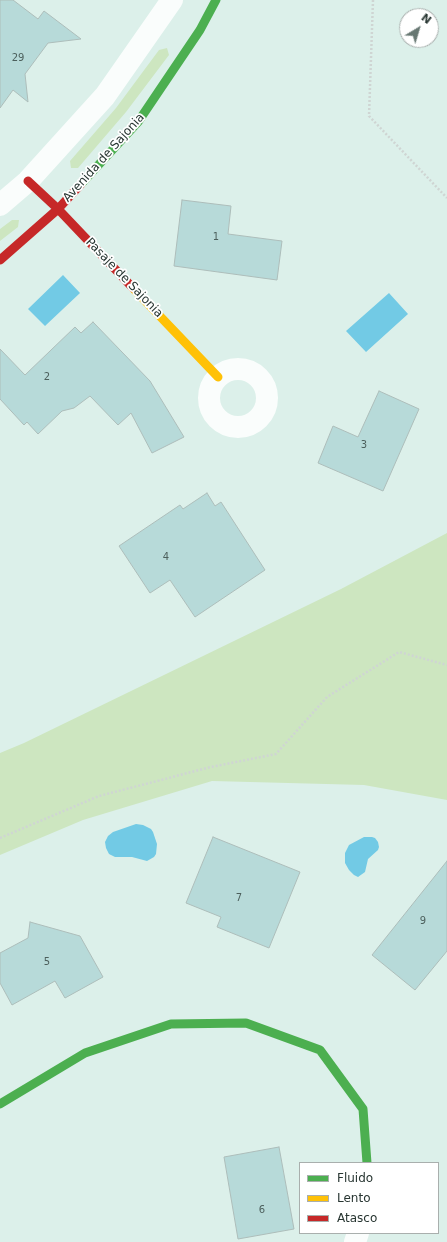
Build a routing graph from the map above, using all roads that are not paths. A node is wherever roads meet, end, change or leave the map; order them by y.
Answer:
1 (172, 0) edge
2 (216, 0) edge
3 (28, 180) junction
4 (0, 205) edge
5 (58, 209) junction
6 (0, 260) edge
7 (218, 378) dead end
8 (0, 1104) edge
9 (367, 1162) edge

1 - 3 street
2 - 5 street, Avenida de Sajonia
3 - 4 street
3 - 5 street, Pasaje de Sajonia
5 - 6 street, Avenida de Sajonia
5 - 7 street, Pasaje de Sajonia
8 - 9 street

